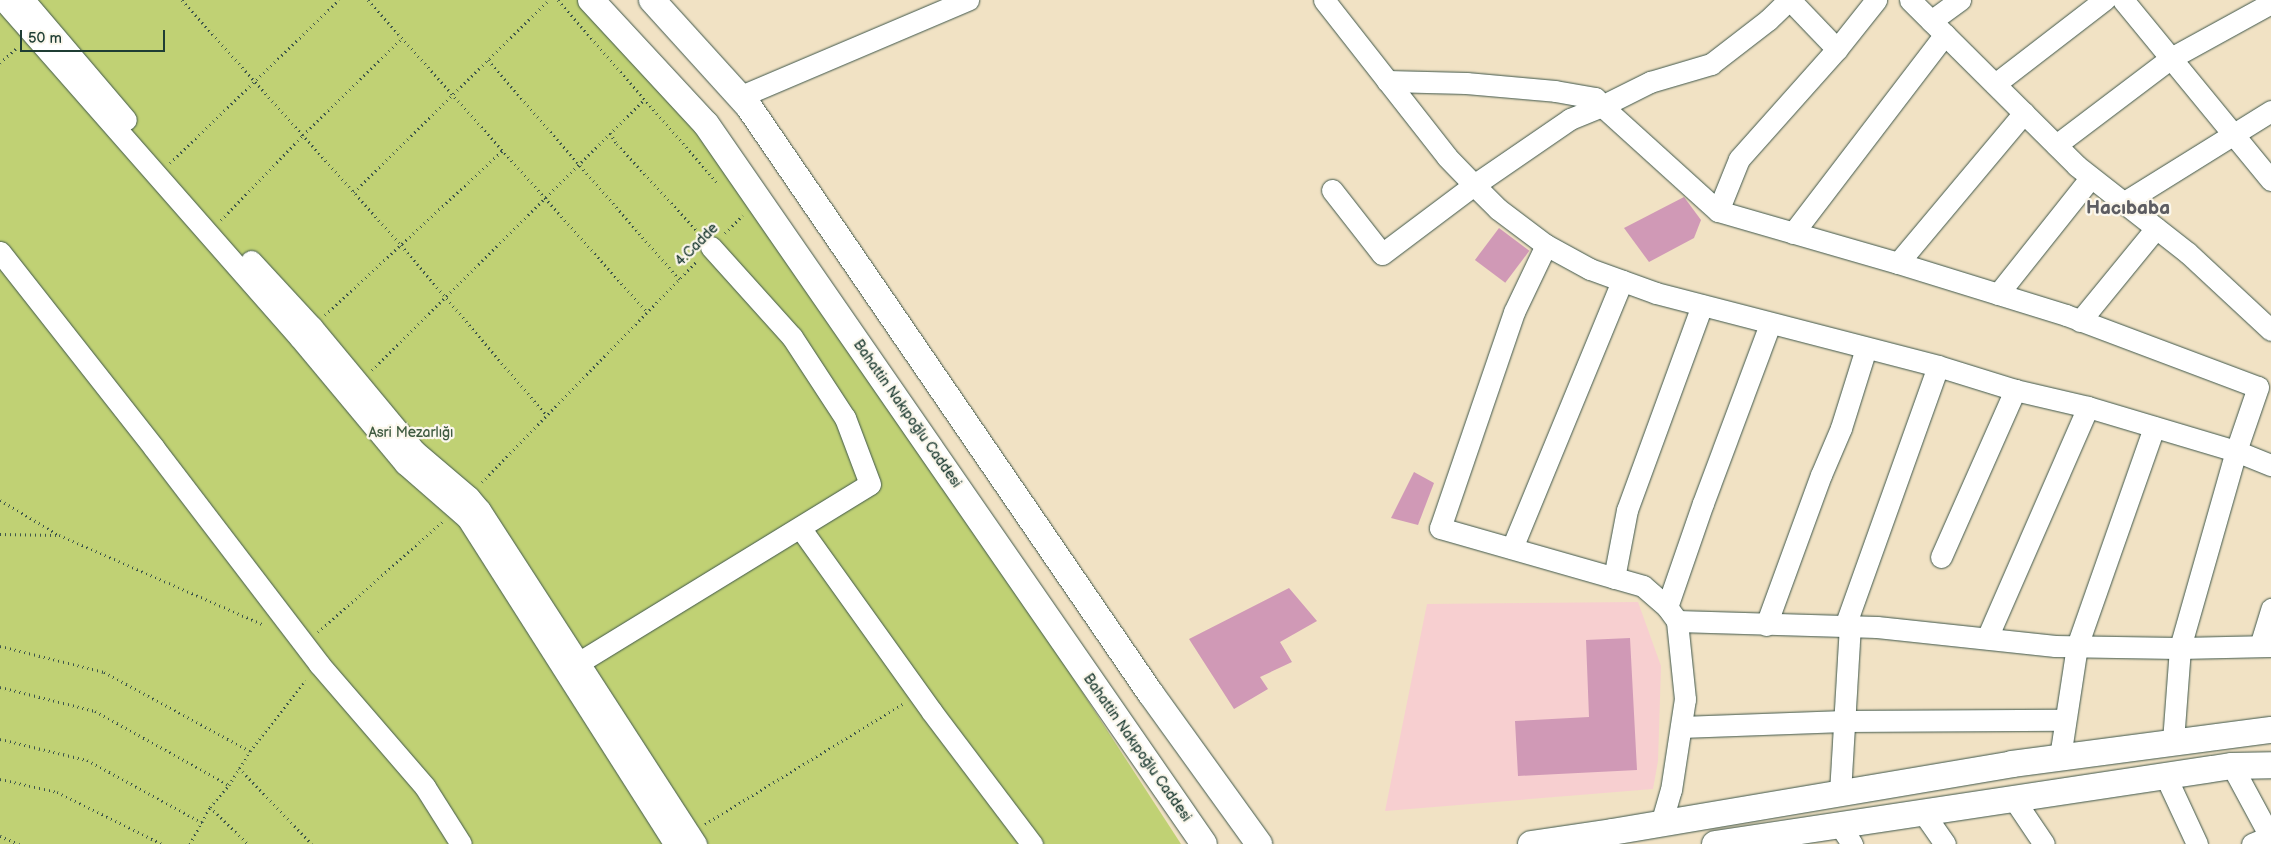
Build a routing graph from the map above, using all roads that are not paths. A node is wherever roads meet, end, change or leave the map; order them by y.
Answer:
1 (3, 0) edge
2 (24, 0) edge
3 (591, 0) edge
4 (652, 0) edge
5 (968, 0) edge
6 (1324, 0) edge
7 (1790, 0) edge
8 (1876, 0) edge
9 (1910, 0) edge
10 (1960, 0) edge
11 (2104, 0) edge
12 (2123, 0) edge
13 (2271, 3) edge
14 (1938, 28) junction
15 (1837, 49) junction
16 (2172, 58) junction
17 (1387, 80) junction
18 (1995, 84) junction
19 (739, 97) junction
20 (1602, 106) junction
21 (2271, 111) edge
22 (2024, 113) junction
23 (2234, 133) junction
24 (2056, 145) junction
25 (2091, 176) junction
26 (2271, 180) edge
27 (1474, 185) junction
28 (1332, 190) dead end
29 (2124, 202) junction
30 (1718, 211) junction
31 (2156, 228) junction
32 (1793, 233) junction
33 (1546, 245) junction
34 (711, 247) road end
35 (0, 252) edge
36 (1898, 263) junction
37 (1622, 281) junction
38 (1998, 294) junction
39 (1702, 305) junction
40 (2080, 321) junction
41 (1770, 324) junction
42 (2271, 330) edge
43 (1866, 348) junction
44 (1938, 366) junction
45 (2015, 390) junction
46 (2088, 407) junction
47 (2154, 426) junction
48 (2236, 451) junction
49 (2271, 465) edge
50 (463, 502) junction
51 (801, 529) junction
52 (1512, 548) junction
53 (1941, 558) dead end
54 (1614, 578) junction
55 (2271, 609) edge
56 (1672, 614) junction
57 (1766, 625) junction
58 (1847, 626) junction
59 (1987, 638) junction
60 (2077, 646) junction
61 (2265, 646) edge
62 (2180, 648) junction
63 (578, 663) junction
64 (2065, 720) junction
65 (1844, 721) junction
66 (1681, 727) junction
67 (2271, 730) edge
68 (2173, 742) junction
69 (2060, 757) junction
70 (2271, 765) edge
71 (2232, 766) junction
72 (2165, 775) junction
73 (1840, 793) junction
74 (2013, 798) junction
75 (1922, 811) junction
76 (1661, 824) junction
77 (1845, 834) edge
78 (2266, 839) edge
79 (686, 841) edge
80 (1748, 842) edge
81 (461, 844) edge
82 (1032, 844) edge
83 (1204, 844) edge
84 (1259, 844) edge
85 (1531, 844) edge
86 (1716, 844) edge
87 (1945, 844) edge
88 (2044, 844) edge
89 (2197, 844) edge

1 - 50 street
2 - 50 street
3 - 83 main road, Bahattin Nakıpoğlu Caddesi
4 - 19 main road
5 - 19 street
6 - 17 street
7 - 15 street
7 - 20 street
8 - 15 street
9 - 14 street
10 - 14 street
11 - 18 street
12 - 16 street
13 - 16 street
14 - 18 street
14 - 32 street
15 - 30 street
16 - 23 street
16 - 24 street
17 - 20 street
17 - 27 street
18 - 22 street
19 - 84 main road
20 - 27 street
20 - 30 street
21 - 23 street
22 - 24 street
22 - 36 street
23 - 26 street
23 - 29 street
24 - 25 street
25 - 29 street
25 - 38 street
27 - 28 street
27 - 33 street
29 - 31 street
30 - 32 street
31 - 40 street
31 - 42 street
32 - 36 street
33 - 37 street
33 - 52 street
34 - 51 street
35 - 81 street
36 - 38 street
37 - 39 street
37 - 52 street
38 - 40 street
39 - 41 street
39 - 54 street
40 - 48 street
41 - 43 street
41 - 56 street
43 - 44 street
43 - 57 street
44 - 45 street
44 - 58 street
45 - 46 street
45 - 53 street
46 - 47 street
46 - 59 street
47 - 48 street
47 - 60 street
48 - 49 street
48 - 62 street
50 - 63 street
50 - 79 street
51 - 63 street
51 - 82 street
52 - 54 street
54 - 56 street
55 - 61 street
56 - 57 street
56 - 66 street
57 - 58 street
58 - 59 street
58 - 65 street
59 - 60 street
60 - 62 street
60 - 64 street
61 - 62 street
62 - 68 street
63 - 79 street
64 - 65 street
64 - 69 street
65 - 66 street
65 - 73 street
66 - 76 street
67 - 68 main road
68 - 69 main road
69 - 73 main road
70 - 71 main road
71 - 72 main road
71 - 78 street
72 - 74 main road
72 - 89 street
73 - 76 main road
74 - 75 main road
74 - 88 street
75 - 77 main road
75 - 87 street
76 - 85 main road
77 - 80 main road
80 - 86 main road

